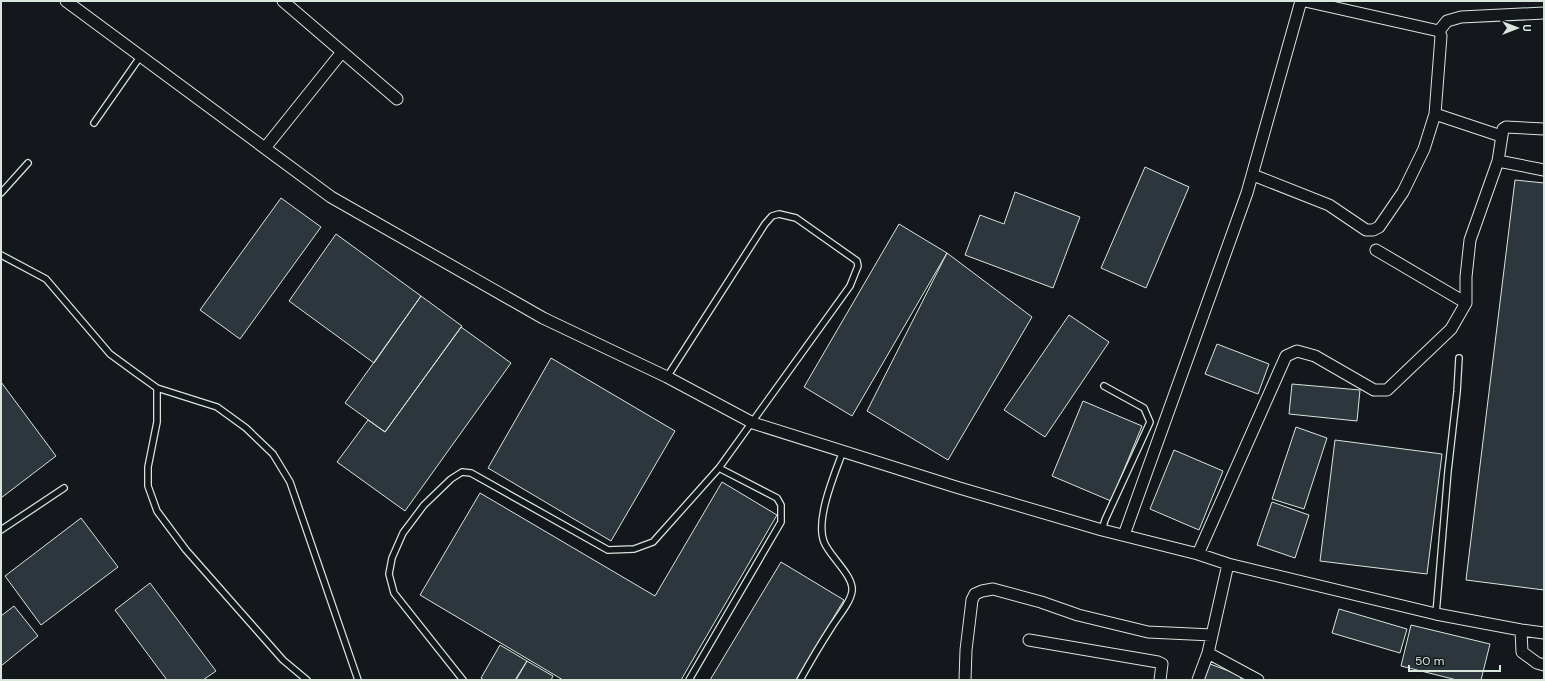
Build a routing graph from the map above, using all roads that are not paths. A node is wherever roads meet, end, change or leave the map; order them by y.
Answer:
1 (66, 1) edge
2 (283, 1) edge
3 (1301, 1) edge
4 (1305, 1) edge
5 (1544, 13) edge
6 (1439, 31) junction
7 (342, 52) junction
8 (140, 57) junction
9 (397, 99) dead end
10 (1434, 114) junction
11 (94, 123) dead end
12 (1544, 129) edge
13 (1501, 136) junction
14 (265, 148) junction
15 (1498, 161) junction
16 (28, 163) dead end
17 (1544, 170) edge
18 (1253, 175) junction
19 (1, 193) edge
20 (1376, 250) dead end
21 (1, 255) edge
22 (1466, 303) junction
23 (1459, 358) dead end
24 (667, 377) junction
25 (1104, 386) dead end
26 (157, 388) junction
27 (753, 422) junction
28 (844, 451) junction
29 (719, 468) junction
30 (64, 488) dead end
31 (1, 530) edge
32 (1102, 530) junction
33 (1124, 535) junction
34 (1198, 554) junction
35 (1228, 564) junction
36 (1436, 614) junction
37 (1521, 630) junction
38 (1544, 633) edge
39 (1212, 635) junction
40 (1029, 640) dead end
41 (1208, 653) junction
42 (1544, 665) edge
43 (307, 680) edge
44 (358, 680) edge
45 (463, 680) edge
46 (689, 680) edge
47 (800, 680) edge
48 (965, 680) edge
49 (1160, 680) edge
50 (1198, 680) edge
51 (1258, 680) edge

1 - 8 street
2 - 7 street
3 - 18 street
4 - 6 street
5 - 6 street
6 - 10 street
7 - 9 street
7 - 14 street
8 - 11 lane
8 - 14 street
10 - 13 street
10 - 18 street
12 - 13 street
13 - 15 street
14 - 24 street
15 - 17 street
15 - 22 street
16 - 19 lane
18 - 33 street
20 - 22 street
21 - 26 lane
22 - 34 street
23 - 36 lane
24 - 27 street
24 - 27 lane
25 - 32 lane
26 - 43 lane
26 - 44 lane
27 - 28 street
27 - 29 lane
28 - 32 street
28 - 47 lane
29 - 45 lane
29 - 46 lane
30 - 31 lane
32 - 33 street
33 - 34 street
34 - 35 street
35 - 36 street
35 - 39 street
36 - 37 street
37 - 38 street
37 - 42 street
39 - 41 street
39 - 48 street
40 - 49 street
41 - 50 street
41 - 51 street

